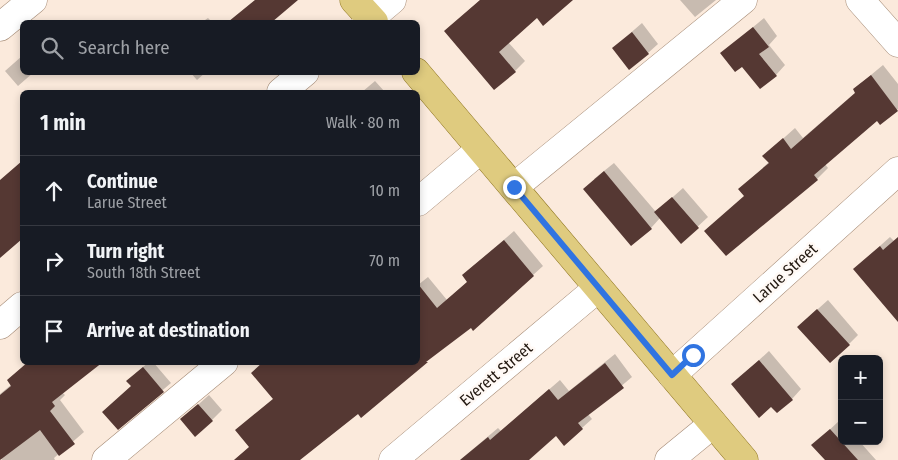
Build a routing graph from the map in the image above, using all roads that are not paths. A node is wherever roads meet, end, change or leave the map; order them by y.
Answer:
1 (33, 0) edge
2 (392, 0) edge
3 (743, 0) edge
4 (860, 0) edge
5 (366, 16) edge
6 (0, 27) edge
7 (898, 43) edge
8 (301, 75) edge
9 (418, 75) edge
10 (283, 90) edge
11 (480, 150) junction
12 (898, 171) edge
13 (514, 187) junction
14 (420, 200) edge
15 (598, 288) junction
16 (20, 308) edge
17 (0, 323) edge
18 (220, 365) edge
19 (672, 375) junction
20 (713, 424) junction
21 (106, 460) edge
22 (394, 460) edge
23 (669, 460) edge
24 (744, 460) edge

1 - 6 street
2 - 5 street
3 - 13 street
4 - 7 street
8 - 10 street
9 - 11 main road
11 - 13 main road
11 - 14 street
12 - 19 street, Larue Street
13 - 15 main road
15 - 19 main road
15 - 22 street, Everett Street
16 - 17 street
18 - 21 street
19 - 20 main road
20 - 23 street
20 - 24 main road

